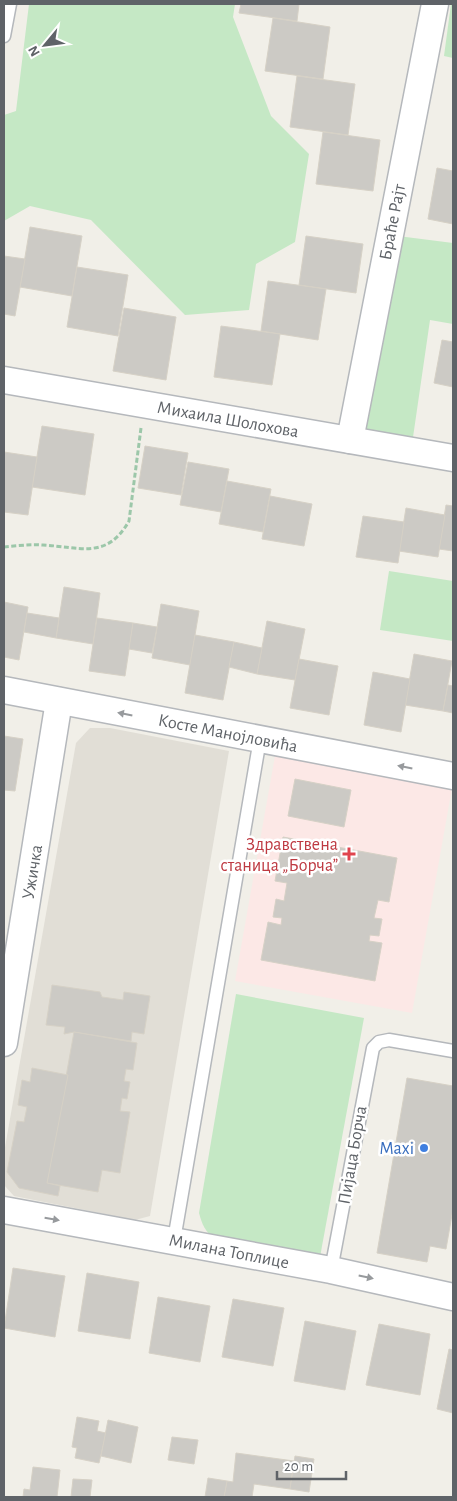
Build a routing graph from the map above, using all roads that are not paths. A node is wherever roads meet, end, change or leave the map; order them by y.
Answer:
1 (10, 4) edge
2 (434, 4) edge
3 (4, 36) edge
4 (4, 380) edge
5 (350, 440) junction
6 (453, 458) edge
7 (4, 690) edge
8 (59, 702) junction
9 (260, 739) junction
10 (453, 776) edge
11 (4, 1043) edge
12 (453, 1051) edge
13 (4, 1210) edge
14 (174, 1240) junction
15 (331, 1270) junction
16 (453, 1297) edge

1 - 3 lane
2 - 5 street, Браће Рајт
4 - 5 street, Михаила Шолохова
5 - 6 street, Михаила Шолохова
7 - 8 street, Косте Манојловића
9 -> 8 street, Косте Манојловића
8 - 11 street, Ужичка
10 -> 9 street, Косте Манојловића
9 - 14 lane
12 - 15 lane, Пијаца Борча
13 -> 14 street, Милана Топлице
14 - 15 street, Милана Топлице
15 -> 16 street, Милана Топлице

